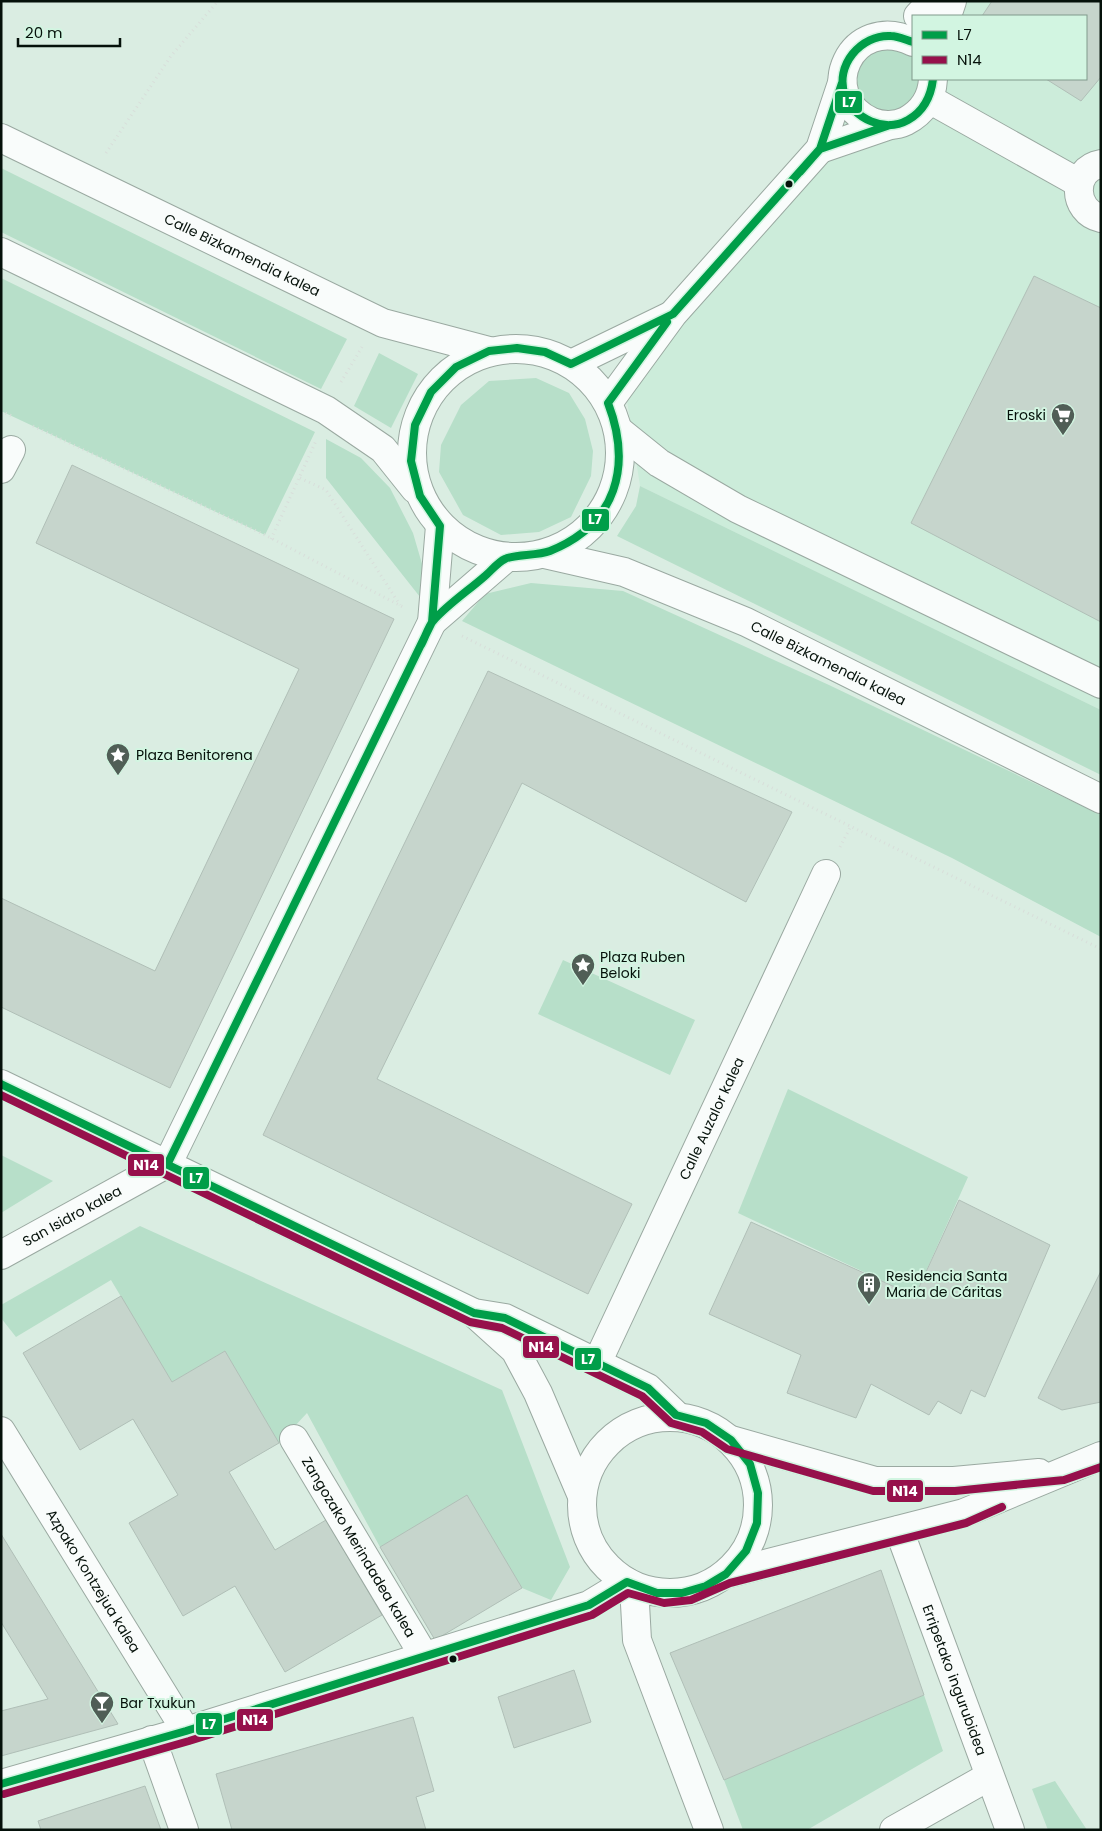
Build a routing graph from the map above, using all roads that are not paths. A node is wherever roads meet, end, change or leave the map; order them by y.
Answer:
1 (932, 1) edge
2 (952, 1) edge
3 (922, 15) edge
4 (947, 15) edge
5 (912, 29) edge
6 (842, 83) junction
7 (931, 89) edge
8 (890, 125) junction
9 (1, 138) edge
10 (820, 149) junction
11 (1101, 164) edge
12 (1079, 183) junction
13 (1101, 218) edge
14 (1, 252) edge
15 (673, 314) junction
16 (489, 352) junction
17 (571, 364) junction
18 (608, 402) junction
19 (618, 430) junction
20 (420, 496) junction
21 (440, 526) junction
22 (545, 554) junction
23 (506, 558) junction
24 (432, 622) junction
25 (1101, 684) edge
26 (1101, 799) edge
27 (826, 874) dead end
28 (1, 1084) edge
29 (168, 1163) junction
30 (1, 1255) edge
31 (474, 1313) junction
32 (597, 1363) junction
33 (676, 1416) junction
34 (1, 1431) edge
35 (294, 1440) dead end
36 (732, 1440) junction
37 (1101, 1456) edge
38 (1064, 1470) junction
39 (582, 1496) junction
40 (899, 1530) junction
41 (726, 1574) junction
42 (630, 1584) junction
43 (424, 1656) junction
44 (186, 1731) junction
45 (152, 1740) junction
46 (988, 1777) junction
47 (1, 1784) edge
48 (184, 1830) edge
49 (709, 1830) edge
50 (894, 1830) edge
51 (1010, 1830) edge

1 - 3 main road
2 - 4 main road
5 - 6 main road
6 - 8 main road
6 - 10 main road
7 - 8 main road
7 - 12 main road
8 - 10 main road
9 - 16 main road, Calle Bizkamendia kalea
10 - 15 main road
11 - 12 main road
12 - 13 main road
14 - 20 main road
15 - 17 main road
15 - 18 main road
16 - 17 main road
16 - 20 main road
17 - 18 main road
18 - 19 main road
19 - 22 main road
19 - 25 main road
20 - 21 main road
21 - 23 main road
21 - 24 main road
22 - 23 main road
22 - 26 main road, Calle Bizkamendia kalea
23 - 24 main road
24 - 29 main road
27 - 32 main road, Calle Auzalor kalea
28 - 29 main road
29 - 30 main road, San Isidro kalea
29 - 31 main road
31 - 32 main road
31 - 39 main road
32 - 33 main road
33 - 36 main road
33 - 39 main road
34 - 44 main road, Azpako Kontzejua kalea
35 - 43 main road, Zangozako Merindadea kalea
36 - 38 main road
36 - 41 main road
37 - 38 main road
38 - 40 main road
39 - 42 main road
40 - 41 main road
40 - 46 main road, Erripetako ingurubidea
41 - 42 main road
42 - 43 main road, Zangozako Merindadea kalea
42 - 49 main road
43 - 44 main road, Zangozako Merindadea kalea
44 - 45 main road, Zangozako Merindadea kalea
45 - 47 main road, Zangozako Merindadea kalea
45 - 48 main road
46 - 50 main road
46 - 51 main road, Erripetako ingurubidea

